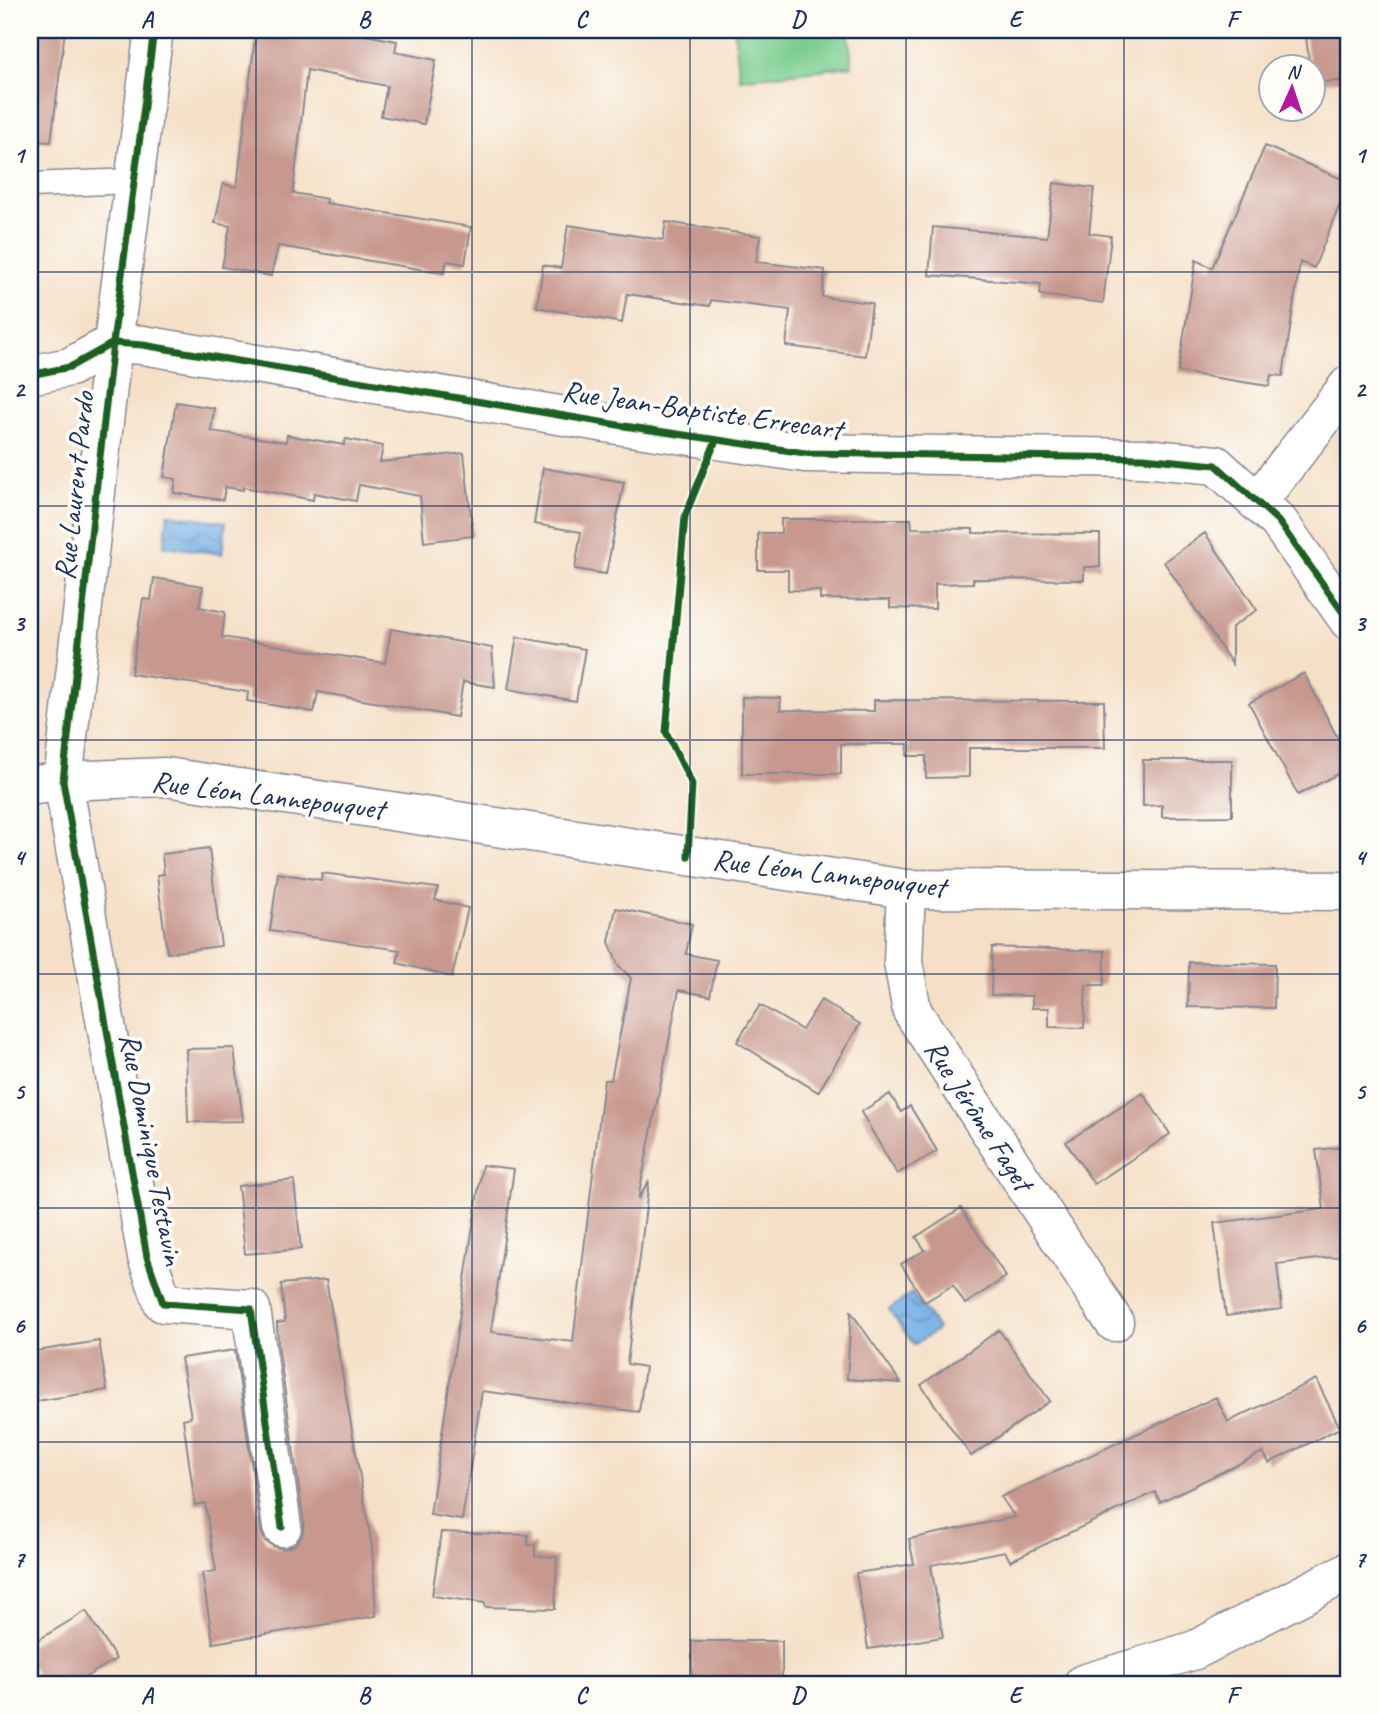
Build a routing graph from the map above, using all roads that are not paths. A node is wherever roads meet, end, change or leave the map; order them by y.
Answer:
1 (154, 30) edge
2 (134, 181) junction
3 (30, 185) edge
4 (113, 343) junction
5 (30, 375) edge
6 (1349, 385) edge
7 (1258, 501) junction
8 (1349, 621) edge
9 (47, 784) edge
10 (906, 889) junction
11 (1349, 891) edge
12 (1114, 1322) dead end
13 (282, 1527) dead end
14 (1349, 1571) edge
15 (1083, 1684) edge

1 - 2 street, Rue Laurent Pardo
2 - 3 lane
2 - 4 street, Rue Laurent Pardo
4 - 5 street
4 - 7 street, Rue Jean-Baptiste Errecart
4 - 9 street, Rue Laurent Pardo
6 - 7 street
7 - 8 street, Rue Jean-Baptiste Errecart
9 - 10 street, Rue Léon Lannepouquet
9 - 13 street, Rue Dominique Testavin
10 - 11 street, Rue Léon Lannepouquet
10 - 12 street, Rue Jérôme Faget
14 - 15 street

